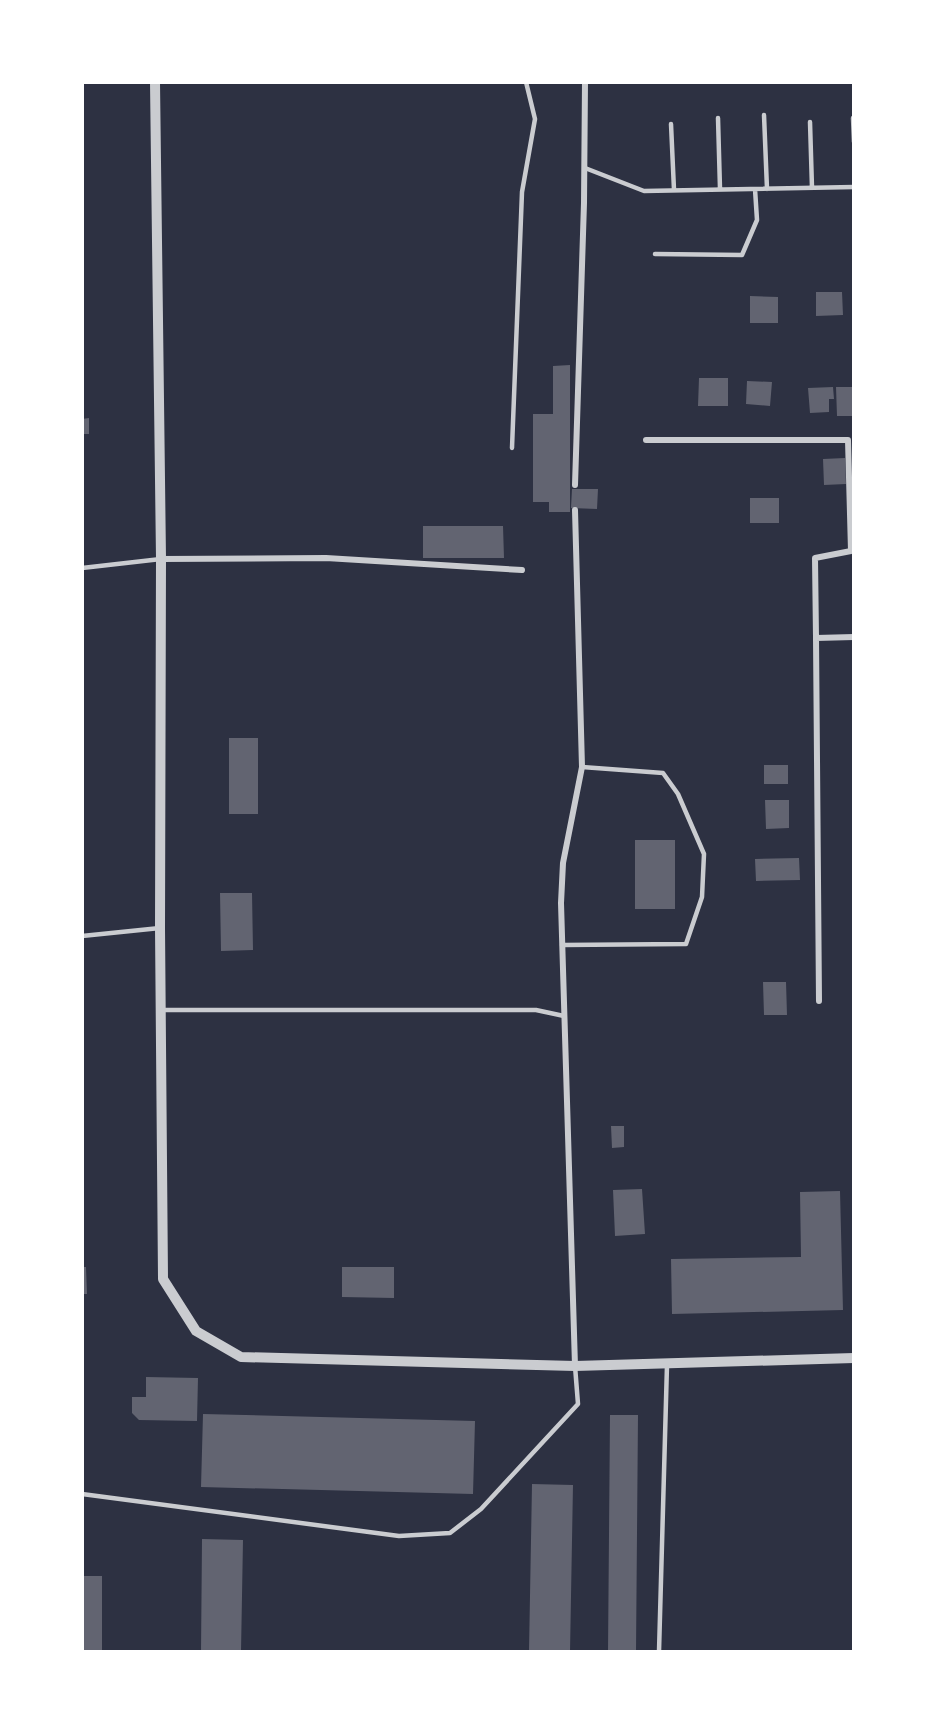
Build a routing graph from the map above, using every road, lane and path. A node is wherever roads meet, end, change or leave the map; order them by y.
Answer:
1 (155, 82) edge
2 (526, 82) edge
3 (585, 82) edge
4 (764, 116) dead end
5 (718, 118) dead end
6 (853, 118) edge
7 (810, 122) dead end
8 (671, 124) dead end
9 (854, 141) edge
10 (585, 168) junction
11 (854, 187) edge
12 (812, 188) junction
13 (720, 189) junction
14 (755, 189) junction
15 (767, 189) junction
16 (674, 190) junction
17 (655, 254) dead end
18 (646, 440) dead end
19 (512, 448) dead end
20 (575, 485) dead end
21 (574, 510) dead end
22 (161, 559) junction
23 (82, 568) edge
24 (522, 570) dead end
25 (854, 637) edge
26 (816, 638) junction
27 (582, 767) junction
28 (160, 928) junction
29 (82, 936) edge
30 (562, 945) junction
31 (819, 1001) dead end
32 (160, 1010) junction
33 (564, 1016) junction
34 (854, 1358) edge
35 (667, 1362) junction
36 (575, 1366) junction
37 (82, 1494) edge
38 (659, 1652) edge

1 - 22 street
2 - 19 lane
3 - 10 street
4 - 15 lane
5 - 13 lane
6 - 9 lane
7 - 12 lane
8 - 16 lane
10 - 16 lane
10 - 20 street
11 - 12 lane
12 - 15 lane
13 - 14 lane
13 - 16 lane
14 - 15 lane
14 - 17 lane
18 - 26 street
21 - 27 street
22 - 23 lane
22 - 24 street
22 - 28 street
25 - 26 street
26 - 31 street
27 - 30 street
27 - 30 lane
28 - 29 lane
28 - 32 street
30 - 33 street
32 - 33 lane
32 - 36 street
33 - 36 street
34 - 35 street
35 - 36 street
35 - 38 lane
36 - 37 lane

